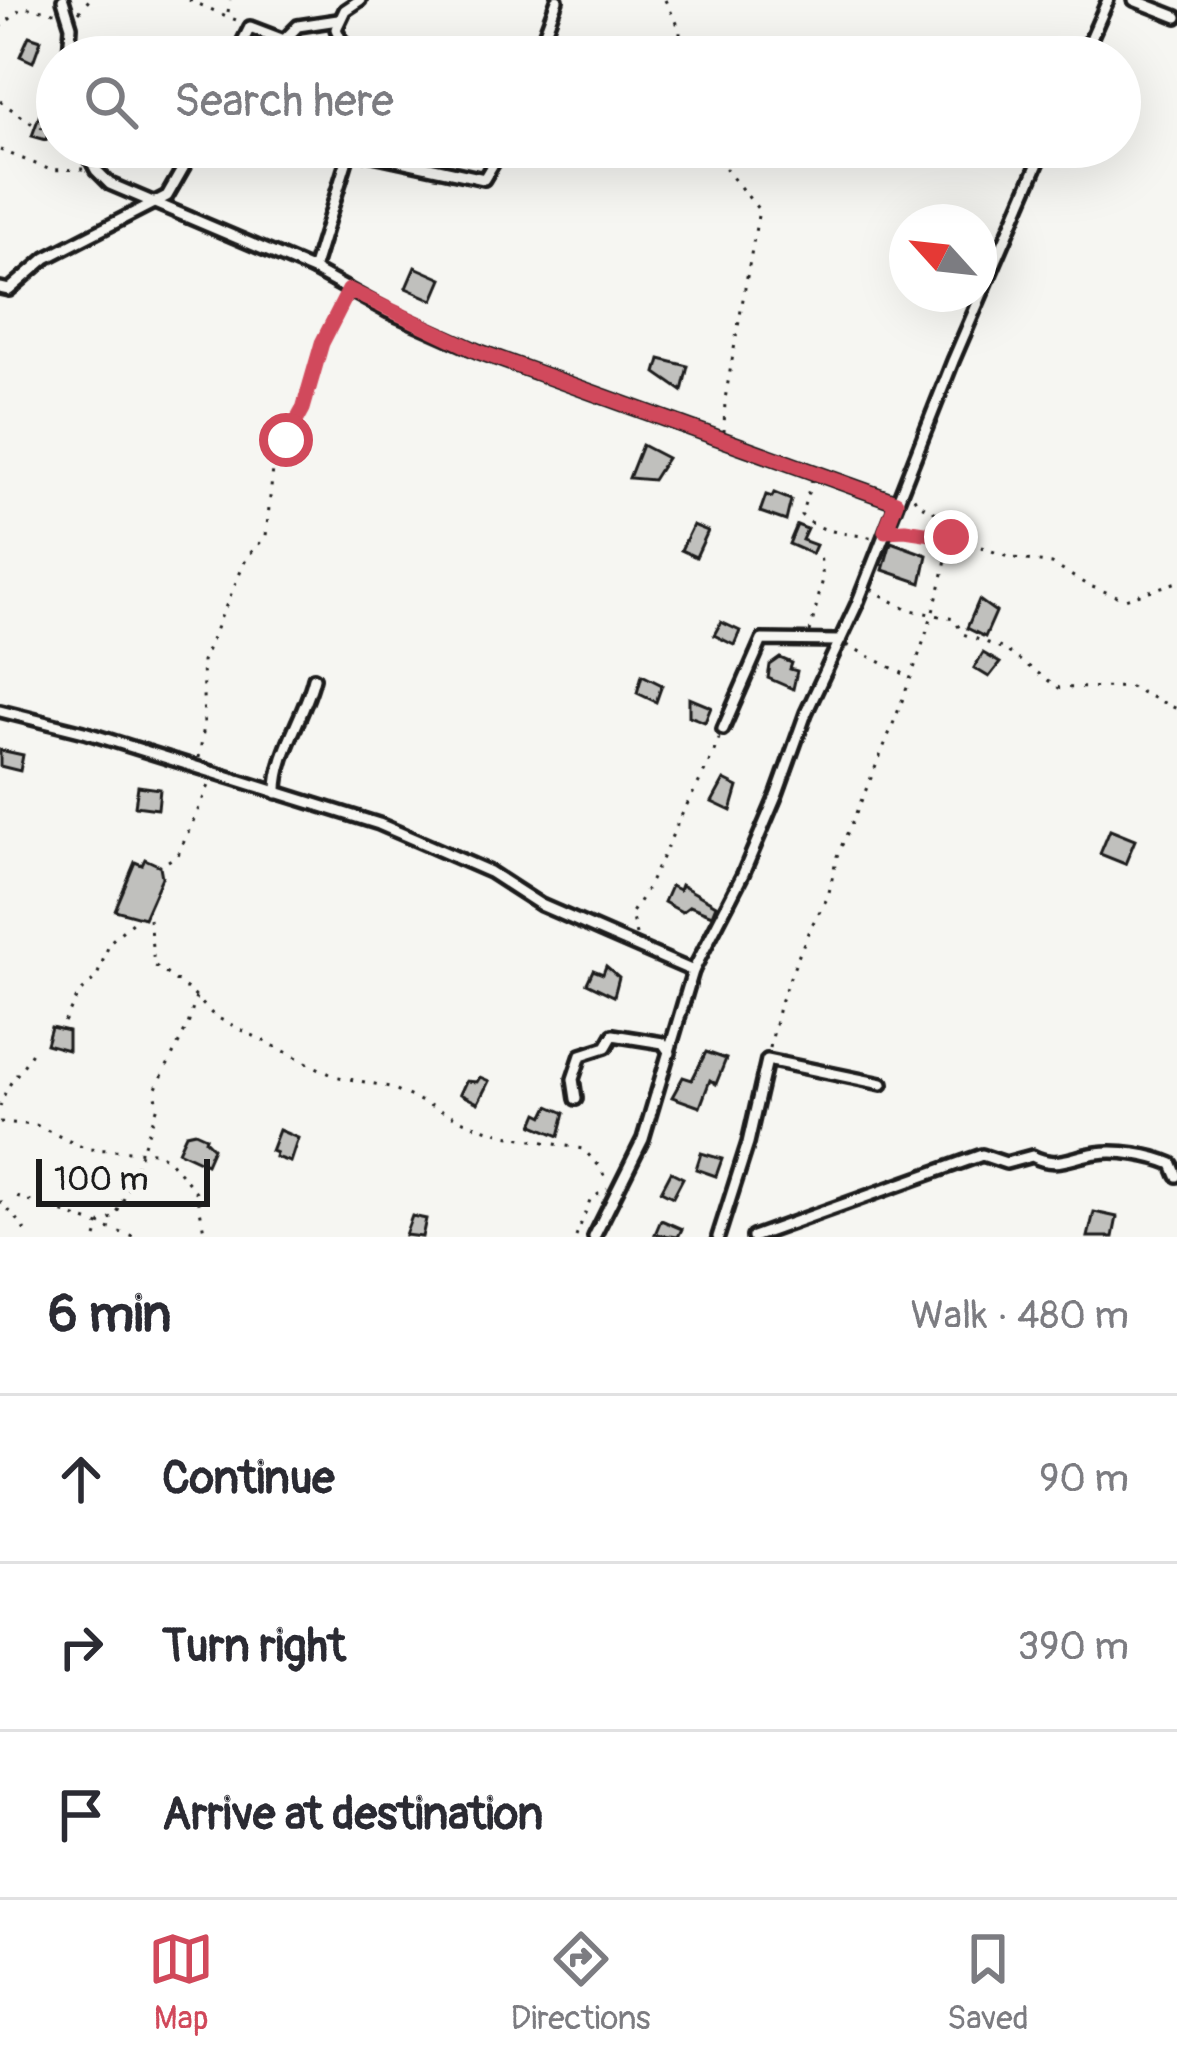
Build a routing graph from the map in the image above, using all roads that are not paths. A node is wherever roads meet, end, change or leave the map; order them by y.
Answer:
1 (64, 0) edge
2 (360, 0) edge
3 (557, 0) edge
4 (1108, 0) edge
5 (1134, 0) edge
6 (1177, 17) edge
7 (338, 20) junction
8 (69, 36) edge
9 (246, 36) edge
10 (274, 36) edge
11 (288, 36) edge
12 (339, 36) edge
13 (544, 36) edge
14 (1092, 36) edge
15 (94, 168) edge
16 (184, 168) edge
17 (344, 168) edge
18 (439, 168) edge
19 (490, 168) edge
20 (1036, 168) edge
21 (156, 201) junction
22 (314, 270) junction
23 (0, 288) edge
24 (896, 502) junction
25 (840, 641) junction
26 (314, 678) dead end
27 (0, 711) edge
28 (722, 728) road end
29 (277, 793) junction
30 (693, 971) junction
31 (670, 1053) junction
32 (882, 1084) dead end
33 (576, 1099) dead end
34 (1177, 1176) edge
35 (594, 1237) edge
36 (718, 1237) edge
37 (753, 1237) edge

1 - 8 street
2 - 7 street
3 - 13 street
4 - 14 street
5 - 6 street
7 - 11 street
7 - 12 street
9 - 10 street
15 - 21 street
16 - 21 street
17 - 22 street
18 - 19 street
20 - 24 street
21 - 22 street
21 - 23 street
22 - 24 street
24 - 25 street
25 - 28 street
25 - 30 street
26 - 29 street
27 - 29 street
29 - 30 street
30 - 31 street
31 - 33 street
31 - 35 street
32 - 36 street
34 - 37 street

